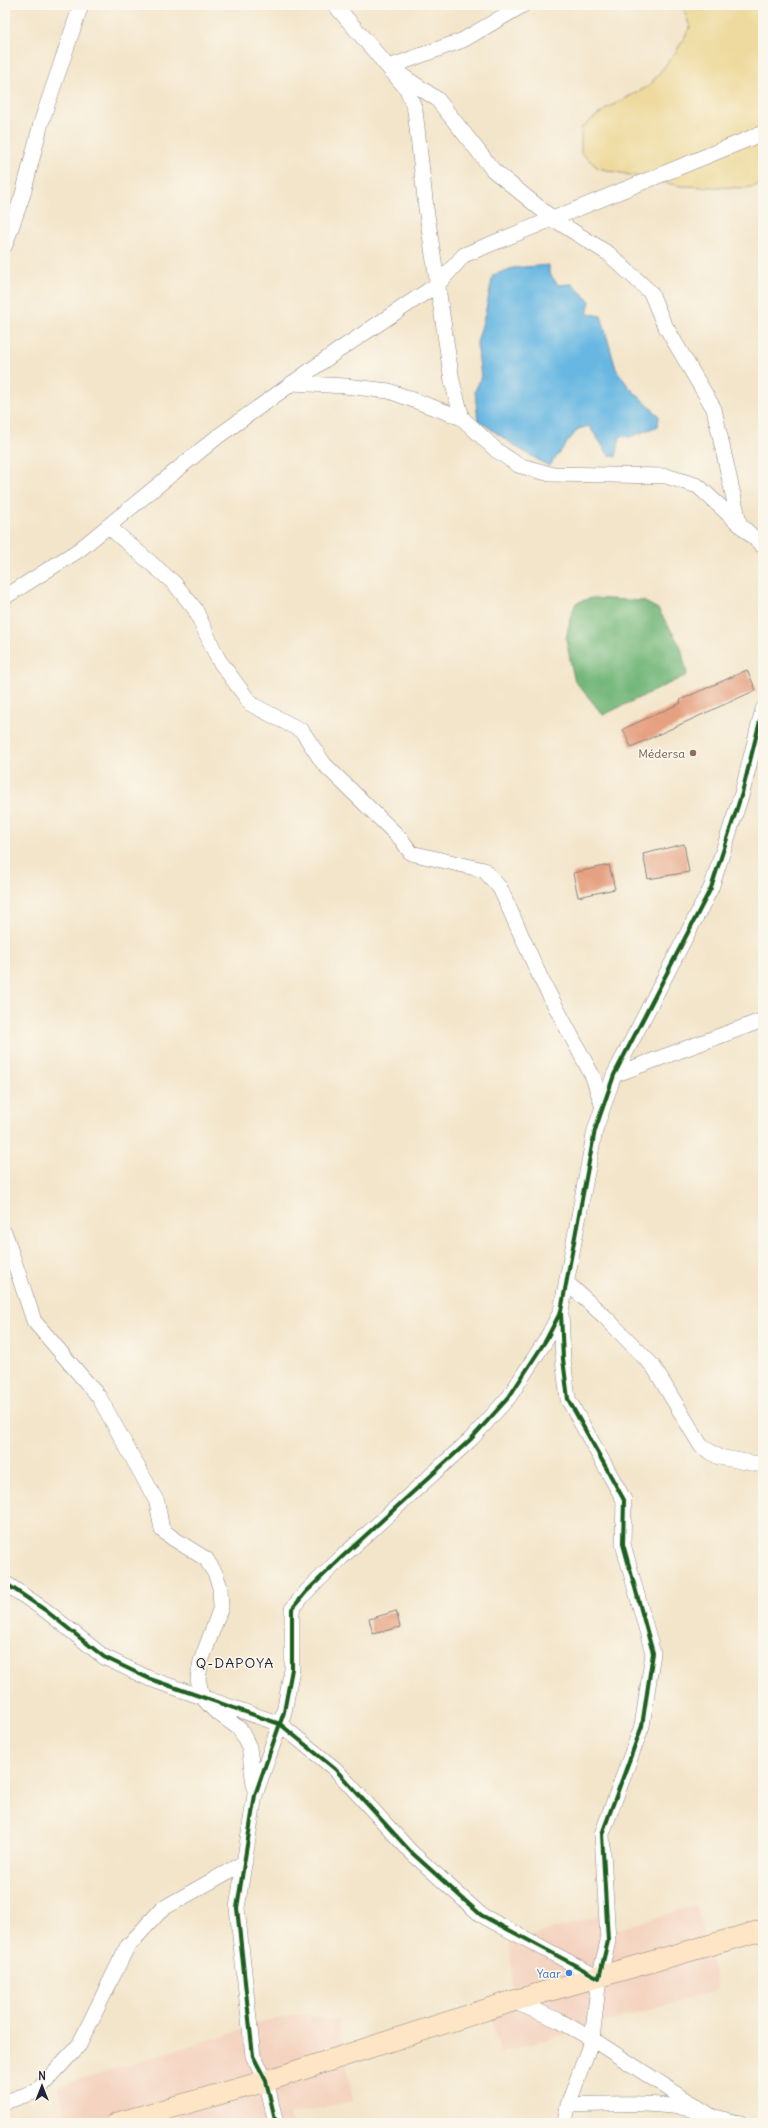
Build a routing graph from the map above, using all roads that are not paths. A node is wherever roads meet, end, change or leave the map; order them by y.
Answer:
1 (81, 5) edge
2 (335, 5) edge
3 (523, 5) edge
4 (389, 67) junction
5 (763, 133) edge
6 (552, 218) junction
7 (5, 245) edge
8 (438, 284) junction
9 (292, 384) junction
10 (462, 418) junction
11 (739, 522) junction
12 (108, 526) junction
13 (763, 546) edge
14 (5, 597) edge
15 (763, 709) edge
16 (763, 1020) edge
17 (614, 1075) junction
18 (603, 1107) junction
19 (5, 1234) edge
20 (566, 1282) junction
21 (561, 1311) junction
22 (763, 1465) edge
23 (5, 1583) edge
24 (202, 1696) junction
25 (280, 1724) junction
26 (255, 1795) junction
27 (245, 1862) junction
28 (763, 1930) edge
29 (599, 1978) junction
30 (513, 2001) junction
31 (592, 2039) junction
32 (266, 2081) junction
33 (5, 2102) edge
34 (568, 2105) junction
35 (721, 2121) edge
36 (117, 2123) edge
37 (276, 2123) edge
38 (565, 2123) edge
39 (740, 2123) edge

1 - 7 street
2 - 4 street
3 - 4 street
4 - 6 street
4 - 8 street
5 - 6 street
6 - 8 street
6 - 11 street
8 - 9 street
8 - 10 street
9 - 10 street
9 - 12 street
10 - 11 street
11 - 13 street
12 - 14 street
12 - 18 street
15 - 17 street
16 - 17 street
17 - 18 street
18 - 20 street
19 - 24 street
20 - 21 street
20 - 22 street
21 - 25 street
21 - 29 street
23 - 24 street
24 - 25 street
24 - 26 street
25 - 26 street
25 - 29 street
26 - 27 street
27 - 32 street
27 - 33 street
28 - 29 street
29 - 30 street
29 - 31 street
30 - 31 street
30 - 32 street
31 - 34 street
31 - 35 street
32 - 36 street
32 - 37 street
34 - 35 street
34 - 38 street
35 - 39 street

